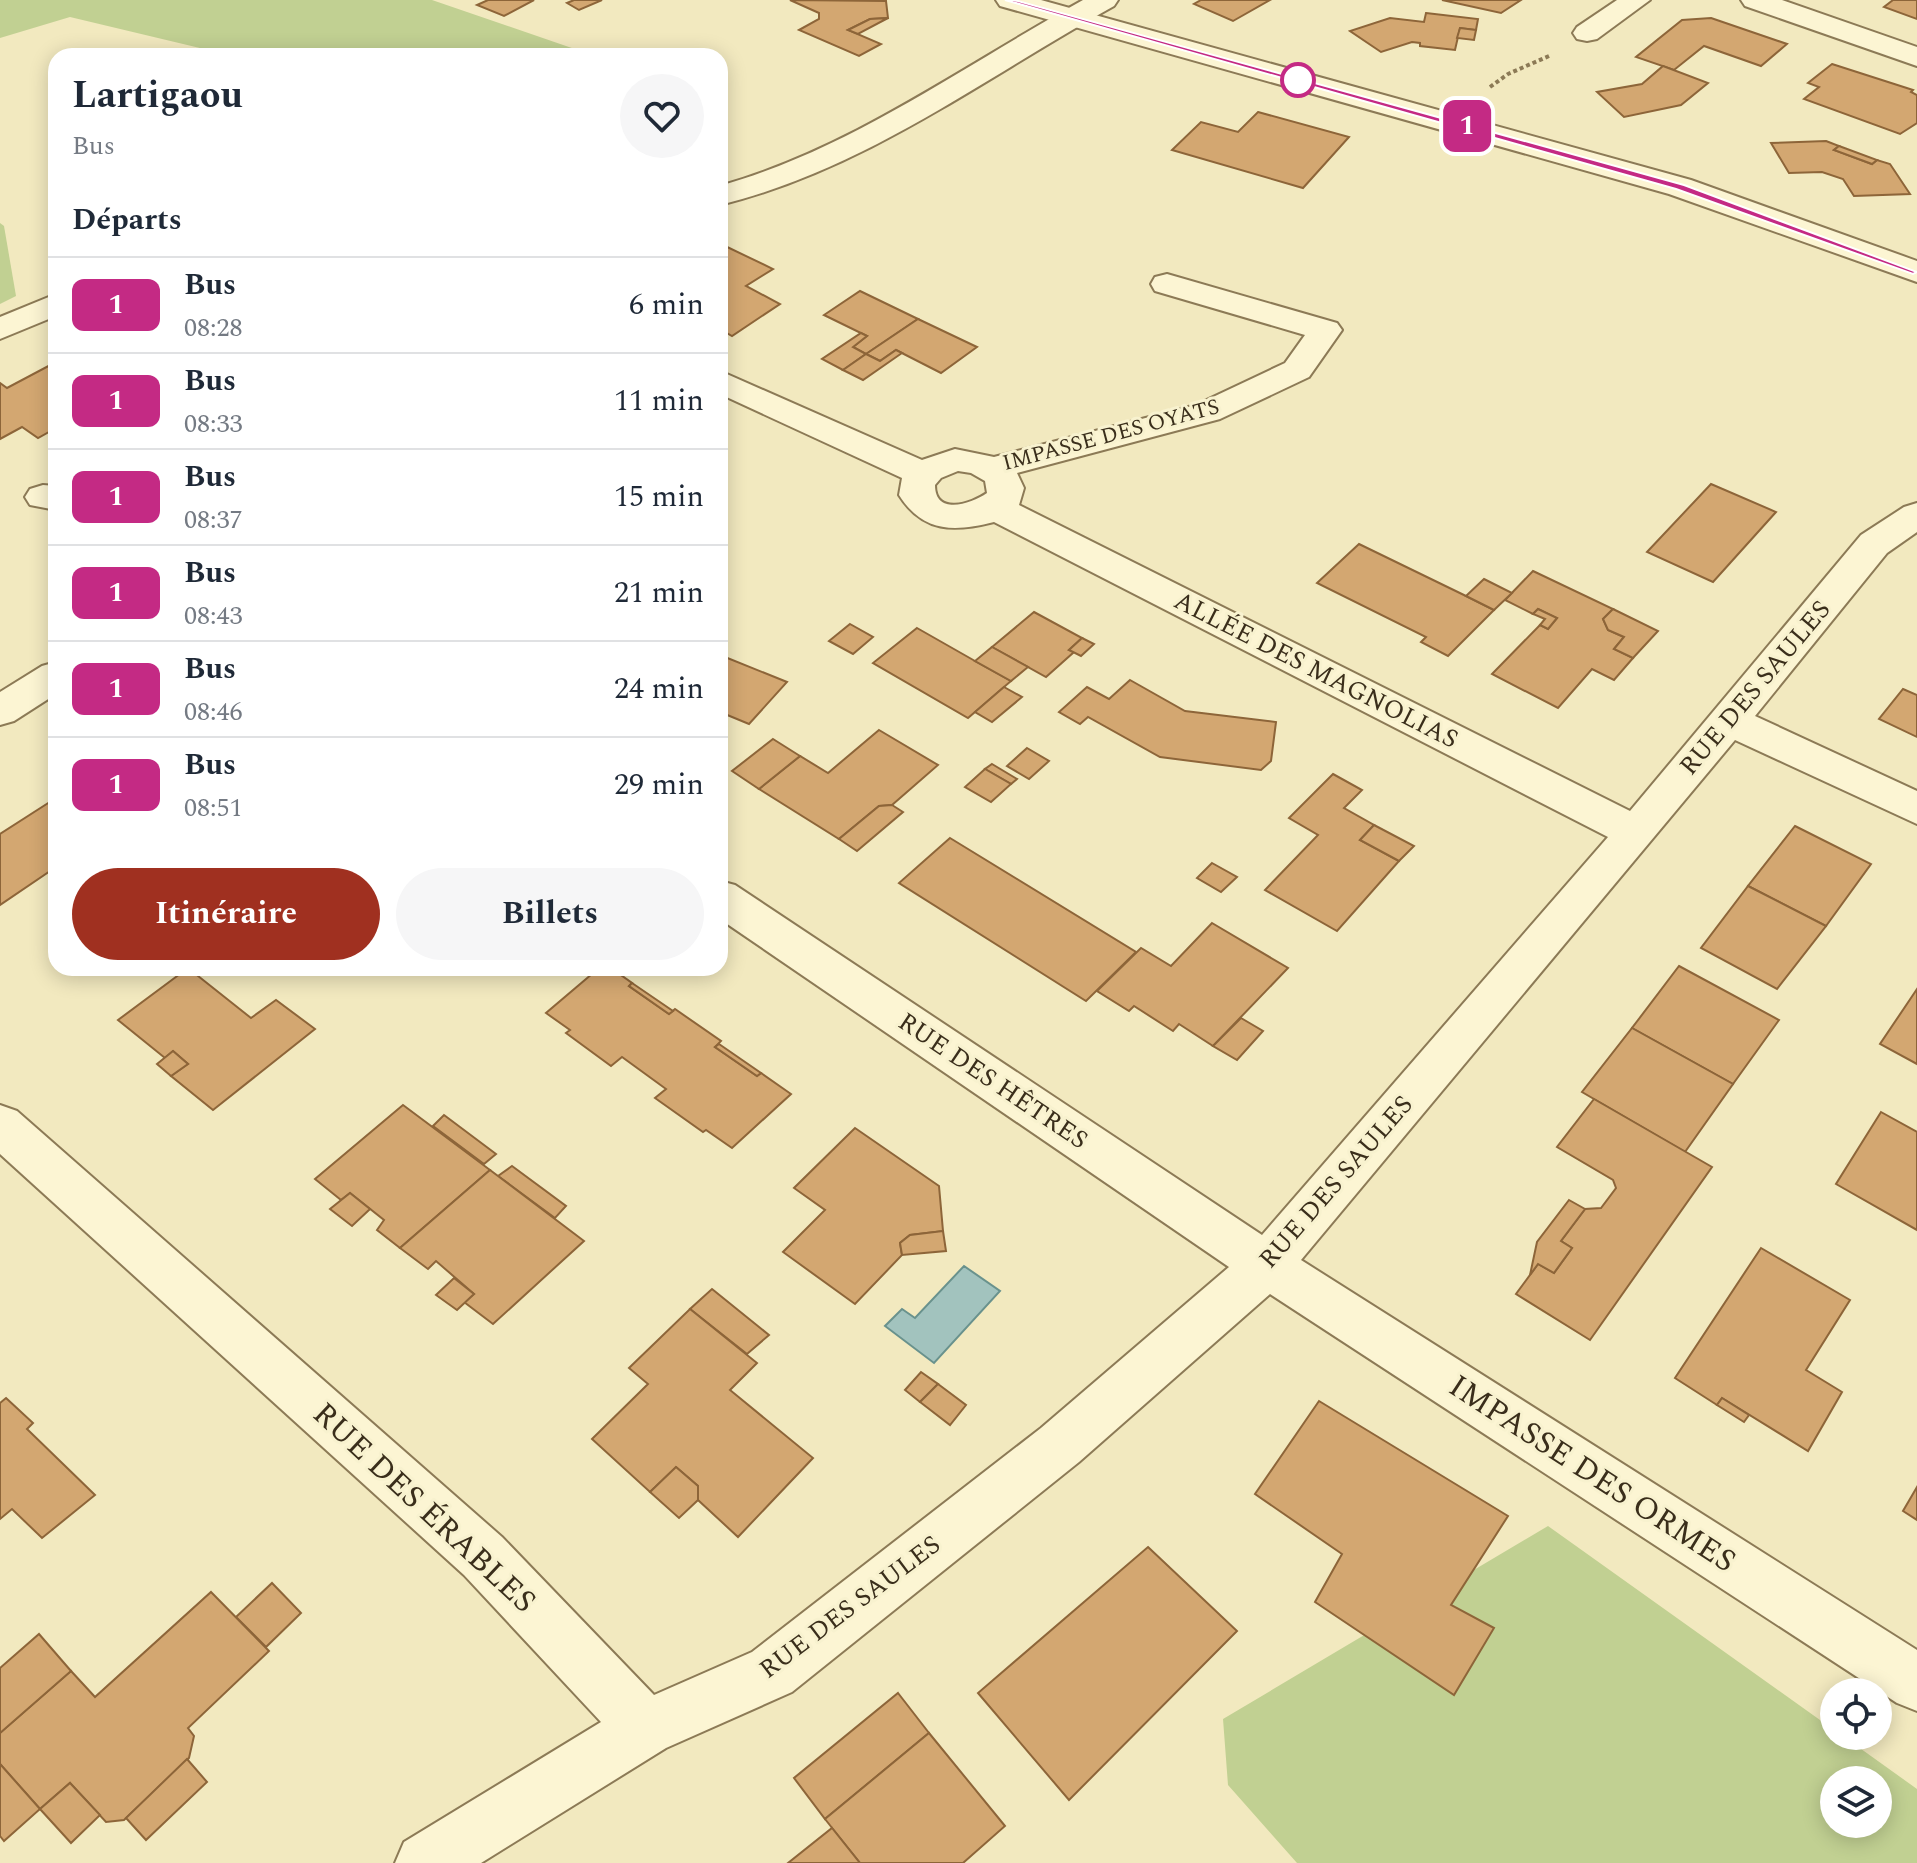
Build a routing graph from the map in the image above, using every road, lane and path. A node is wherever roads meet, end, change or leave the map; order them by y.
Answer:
1 (1010, 0) edge
2 (1104, 0) edge
3 (1636, 0) edge
4 (1755, 0) edge
5 (1071, 17) junction
6 (1587, 33) joint
7 (1917, 57) edge
8 (1460, 124) junction
9 (728, 193) edge
10 (1917, 272) edge
11 (1167, 284) dead end
12 (48, 308) edge
13 (0, 329) edge
14 (728, 385) edge
15 (993, 468) junction
16 (921, 473) junction
17 (996, 508) junction
18 (1917, 515) edge
19 (48, 681) edge
20 (0, 711) edge
21 (1728, 720) junction
22 (1917, 809) edge
23 (1636, 833) junction
24 (728, 902) edge
25 (0, 1125) edge
26 (1267, 1265) junction
27 (1917, 1683) edge
28 (646, 1728) junction
29 (425, 1863) edge

1 - 5 street
2 - 5 street
3 - 6 street
4 - 7 street
5 - 8 street
5 - 9 street
6 - 8 path
8 - 10 street
11 - 15 street, IMPASSE DES OYATS
12 - 13 street
14 - 16 street
15 - 16 street
15 - 17 street
16 - 17 street
17 - 23 street, ALLÉE DES MAGNOLIAS
18 - 21 street, RUE DES SAULES
19 - 20 street
21 - 22 street
21 - 23 street, RUE DES SAULES
23 - 26 street, RUE DES SAULES
24 - 26 street, RUE DES HÊTRES
25 - 28 street, RUE DES ÉRABLES
26 - 27 street, IMPASSE DES ORMES
26 - 28 street, RUE DES SAULES
28 - 29 street

